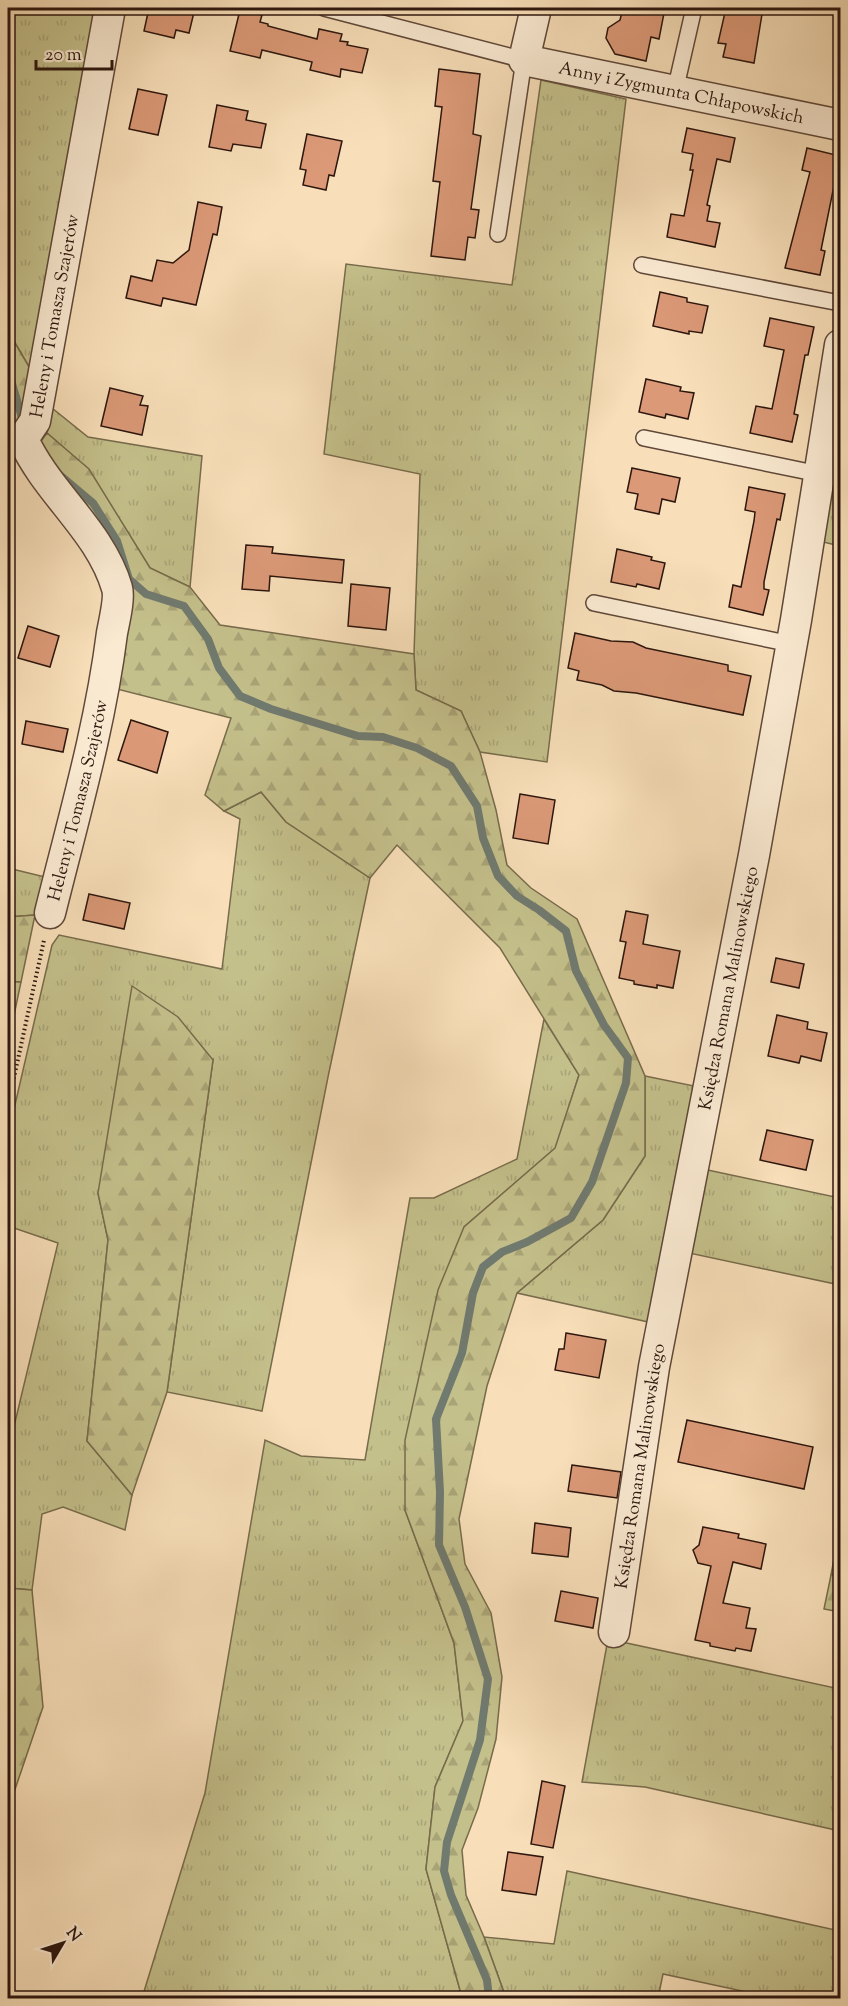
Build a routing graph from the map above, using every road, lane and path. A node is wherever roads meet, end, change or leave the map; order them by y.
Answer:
1 (110, 8) edge
2 (324, 8) edge
3 (536, 8) edge
4 (693, 8) edge
5 (524, 60) junction
6 (675, 91) junction
7 (840, 125) edge
8 (498, 234) dead end
9 (642, 265) dead end
10 (840, 303) edge
11 (840, 345) edge
12 (644, 438) dead end
13 (819, 474) junction
14 (594, 603) dead end
15 (791, 644) junction
16 (50, 913) joint
17 (8, 1105) edge
18 (614, 1632) dead end

1 - 16 street, Heleny i Tomasza Szajerów
2 - 5 lane
3 - 5 street
4 - 6 lane
5 - 6 street, Anny i Zygmunta Chłapowskich
5 - 8 lane
6 - 7 street, Anny i Zygmunta Chłapowskich
9 - 10 lane
11 - 13 street, Księdza Romana Malinowskiego
12 - 13 lane
13 - 15 street, Księdza Romana Malinowskiego
14 - 15 lane
15 - 18 street, Księdza Romana Malinowskiego
16 - 17 path

